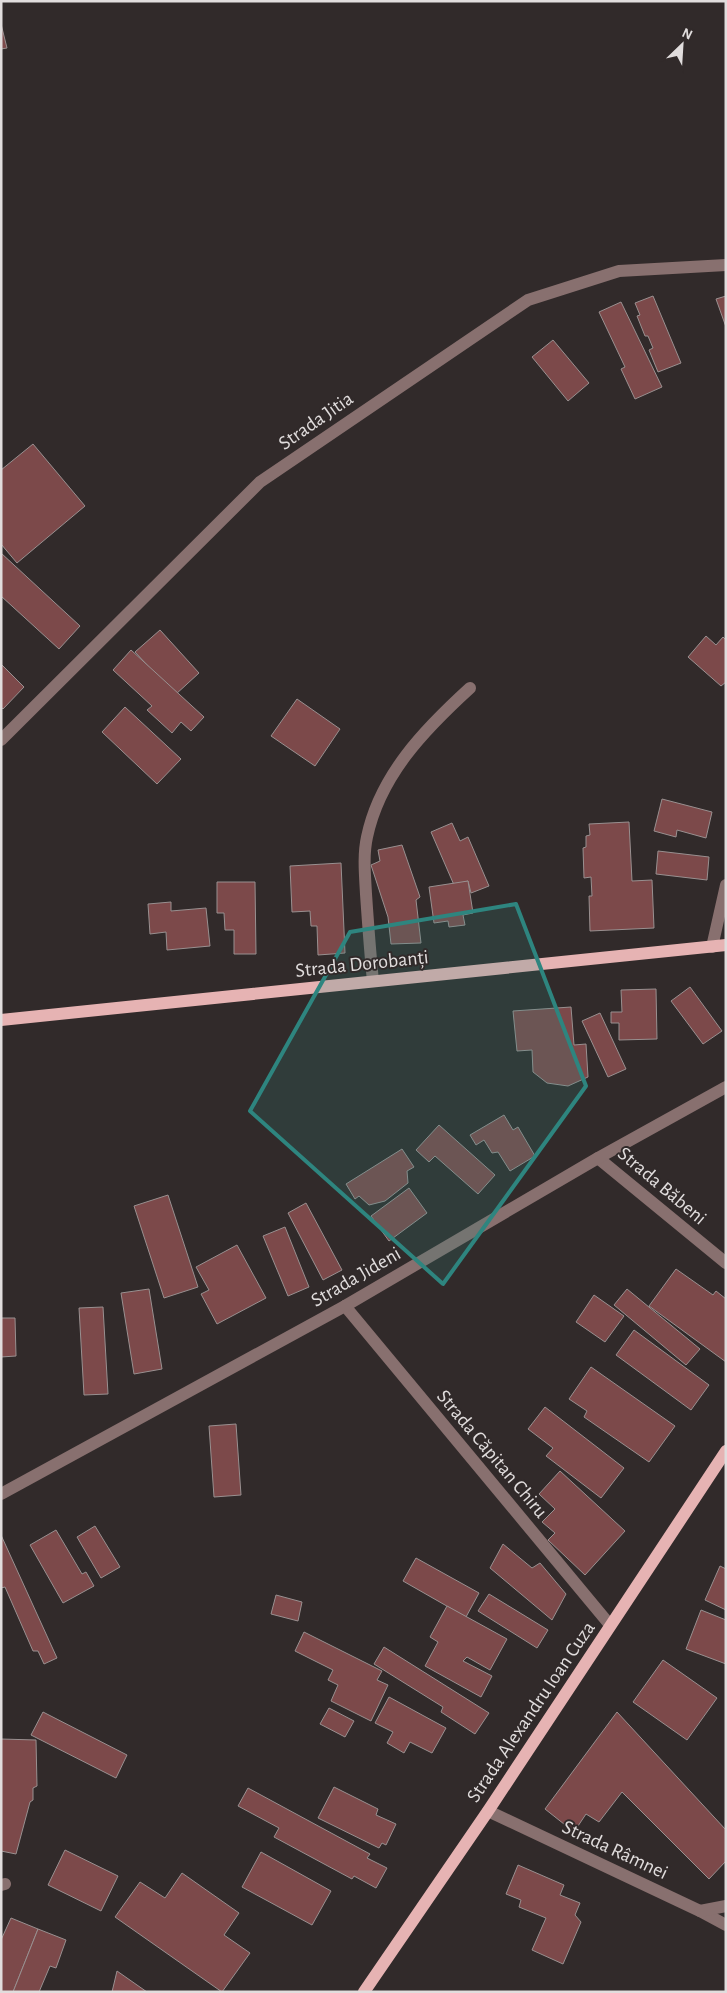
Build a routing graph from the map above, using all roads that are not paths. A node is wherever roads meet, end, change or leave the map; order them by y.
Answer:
1 (726, 264) edge
2 (470, 688) dead end
3 (1, 740) edge
4 (726, 885) edge
5 (726, 945) edge
6 (712, 946) junction
7 (374, 982) junction
8 (1, 1020) edge
9 (726, 1087) edge
10 (598, 1158) junction
11 (726, 1263) edge
12 (346, 1306) junction
13 (726, 1450) edge
14 (1, 1494) edge
15 (610, 1626) junction
16 (488, 1811) junction
17 (726, 1906) edge
18 (700, 1911) junction
19 (726, 1925) edge
20 (364, 1992) edge

1 - 3 street, Strada Jitia
2 - 7 street
4 - 6 street
5 - 6 main road, Strada Dorobanți
6 - 7 main road, Strada Dorobanți
7 - 8 main road, Strada Dorobanți
9 - 10 street, Strada Jideni
10 - 11 street, Strada Băbeni
10 - 12 street, Strada Jideni
12 - 14 street, Strada Jideni
12 - 15 street, Strada Căpitan Chiru
13 - 15 main road, Strada Alexandru Ioan Cuza
15 - 16 main road, Strada Alexandru Ioan Cuza
16 - 18 street, Strada Râmnei
16 - 20 main road, Strada Alexandru Ioan Cuza
17 - 18 street
18 - 19 street, Strada Râmnei

